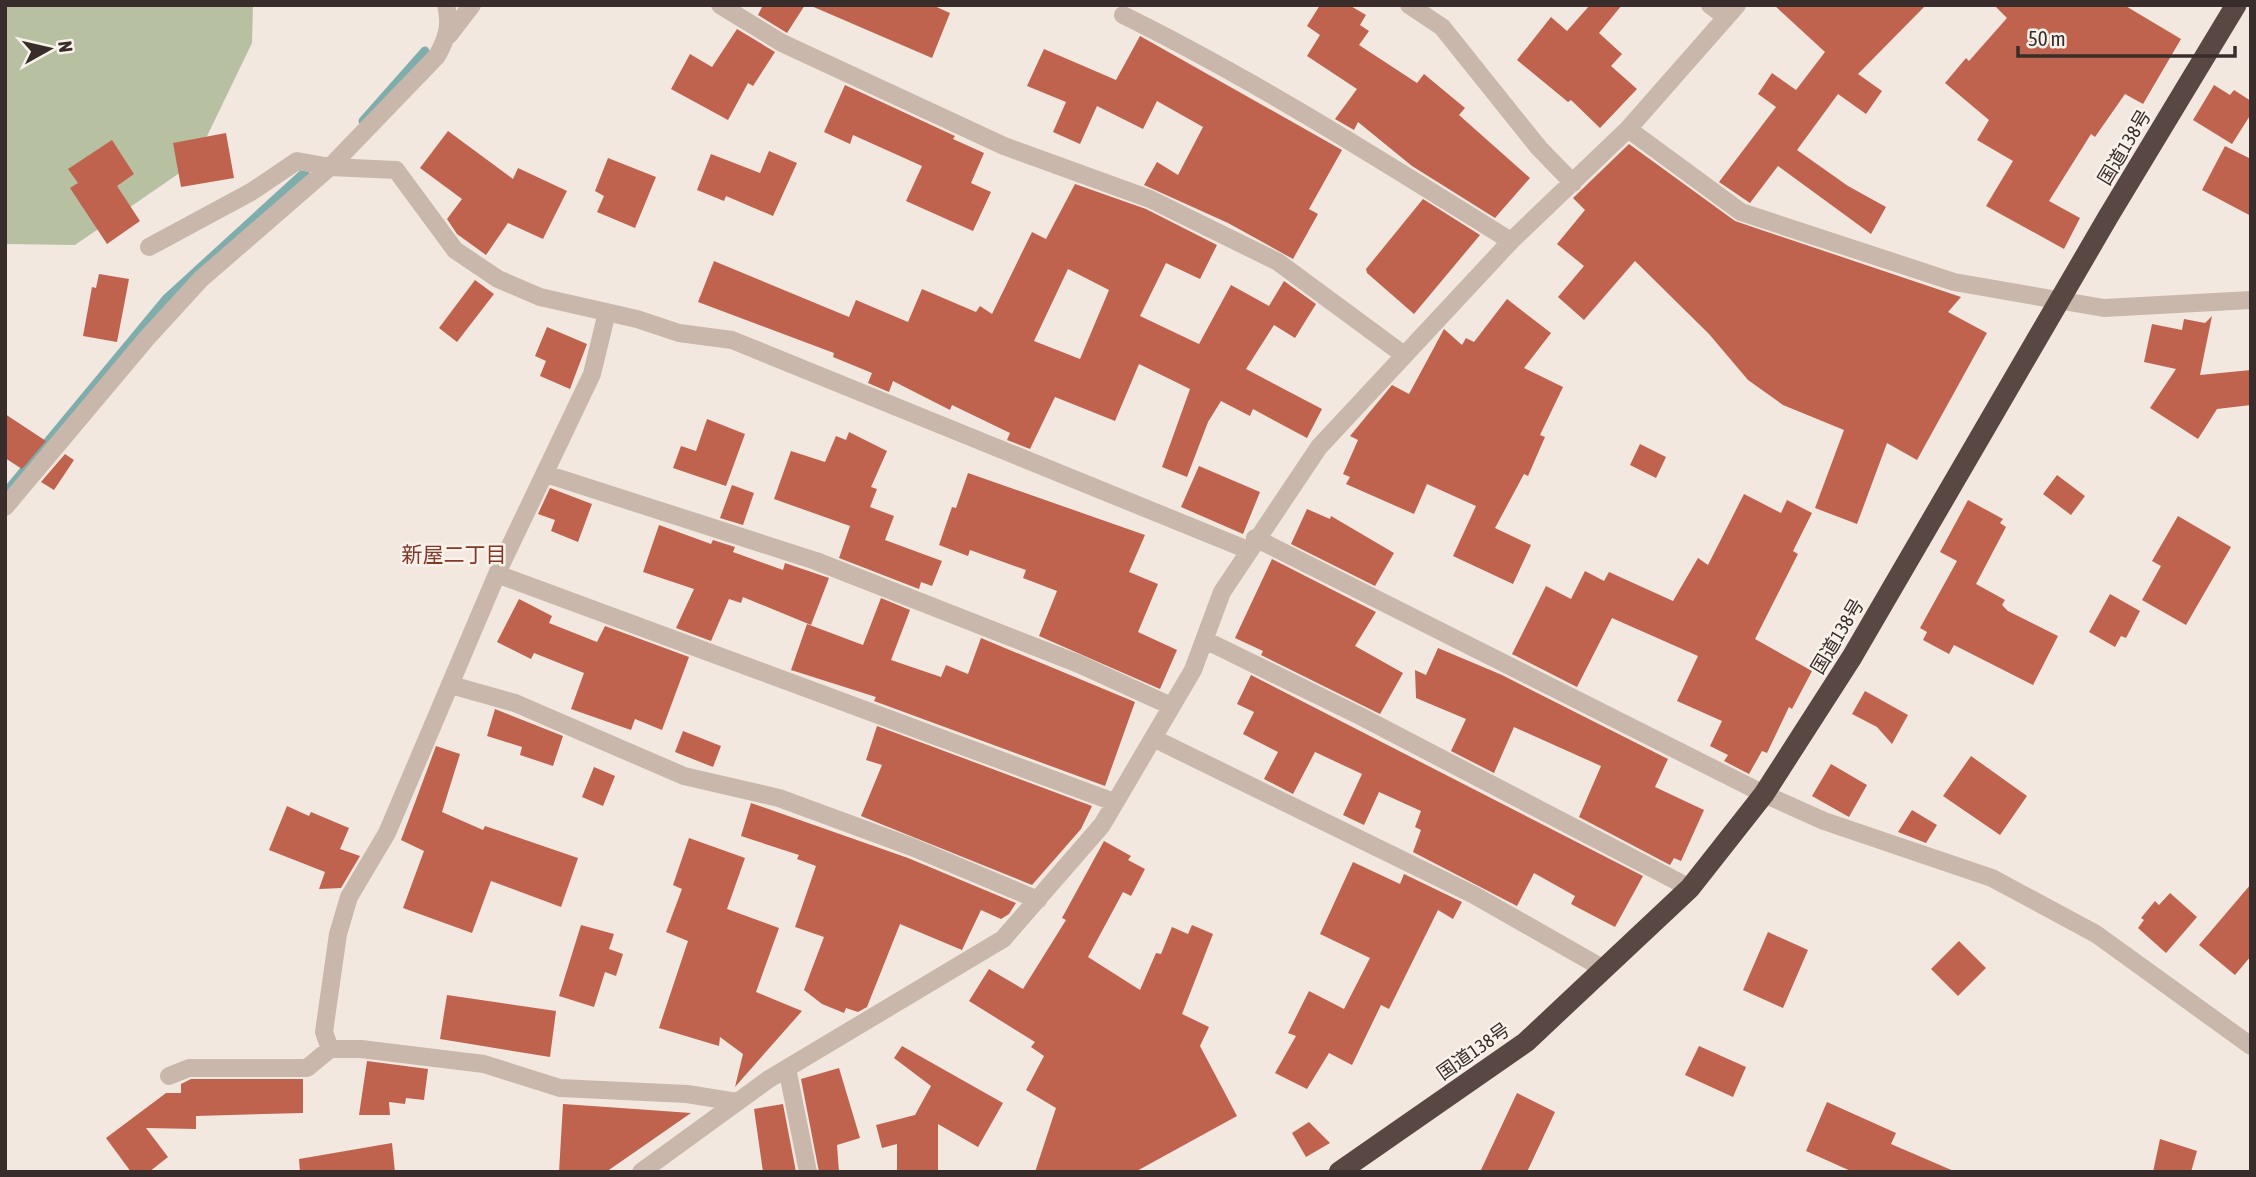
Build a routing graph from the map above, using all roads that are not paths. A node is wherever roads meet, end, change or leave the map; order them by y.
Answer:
1 (446, 5) edge
2 (472, 5) edge
3 (720, 5) edge
4 (1409, 5) edge
5 (1710, 5) edge
6 (2236, 5) edge
7 (1731, 11) edge
8 (1123, 15) dead end
9 (447, 38) junction
10 (1628, 129) junction
11 (330, 167) junction
12 (1573, 183) junction
13 (1511, 241) junction
14 (149, 247) dead end
15 (2251, 300) edge
16 (2060, 301) junction
17 (607, 312) junction
18 (1404, 355) junction
19 (546, 474) junction
20 (5, 507) edge
21 (1252, 544) junction
22 (497, 574) junction
23 (1205, 640) junction
24 (451, 685) junction
25 (1171, 706) junction
26 (1153, 738) junction
27 (1764, 794) junction
28 (1115, 803) junction
29 (1690, 888) junction
30 (1038, 900) junction
31 (1604, 969) junction
32 (2251, 1045) edge
33 (330, 1049) junction
34 (787, 1068) junction
35 (169, 1076) dead end
36 (737, 1102) junction
37 (1360, 1166) edge
38 (641, 1172) edge
39 (808, 1172) edge
40 (1339, 1172) edge

1 - 9 street
2 - 9 street
3 - 18 street
4 - 12 street
5 - 7 street
6 - 16 highway, 国道138号
7 - 10 street
8 - 13 street
9 - 11 street
10 - 12 street
10 - 16 street
11 - 14 street
11 - 17 street
11 - 20 street
12 - 13 street
13 - 18 street
15 - 16 street
16 - 27 highway, 国道138号
17 - 19 street
17 - 21 street
18 - 21 street
19 - 22 street
19 - 25 street
21 - 23 street
21 - 27 street
22 - 24 street
22 - 28 street
23 - 25 street
23 - 29 street
24 - 30 street
24 - 33 street
25 - 26 street
26 - 28 street
26 - 31 street
27 - 29 highway, 国道138号
27 - 32 street
28 - 30 street
29 - 31 highway, 国道138号
30 - 34 street
31 - 37 highway, 国道138号
33 - 35 street
33 - 36 street
34 - 36 street
34 - 39 street
36 - 38 street
37 - 40 highway, 国道138号

